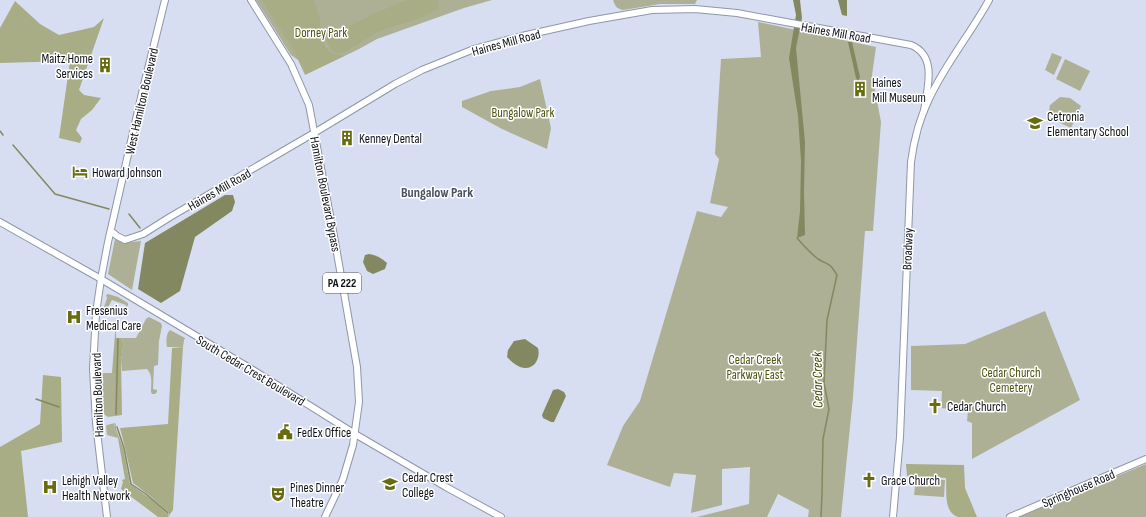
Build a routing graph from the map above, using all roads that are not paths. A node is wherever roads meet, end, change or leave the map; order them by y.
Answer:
1 (165, 0) edge
2 (251, 0) edge
3 (989, 0) edge
4 (924, 110) junction
5 (314, 133) junction
6 (118, 202) joint
7 (0, 222) edge
8 (111, 230) junction
9 (101, 279) junction
10 (355, 434) junction
11 (1146, 459) edge
12 (107, 517) edge
13 (325, 517) edge
14 (502, 517) edge
15 (893, 517) edge
16 (1010, 517) edge

1 - 6 main road, West Hamilton Boulevard
2 - 5 main road, Hamilton Boulevard Bypass / PA 222
3 - 4 main road, Broadway
4 - 5 main road, Haines Mill Road
4 - 15 main road, Broadway
5 - 8 main road, Haines Mill Road
5 - 10 main road, Hamilton Boulevard Bypass / PA 222
6 - 8 main road, Hamilton Boulevard
7 - 9 main road, South Cedar Crest Boulevard
8 - 9 main road, Hamilton Boulevard
9 - 10 main road, South Cedar Crest Boulevard
9 - 12 main road, Hamilton Boulevard
10 - 13 main road, Hamilton Boulevard Bypass / PA 222
10 - 14 main road, South Cedar Crest Boulevard
11 - 16 main road, Springhouse Road

